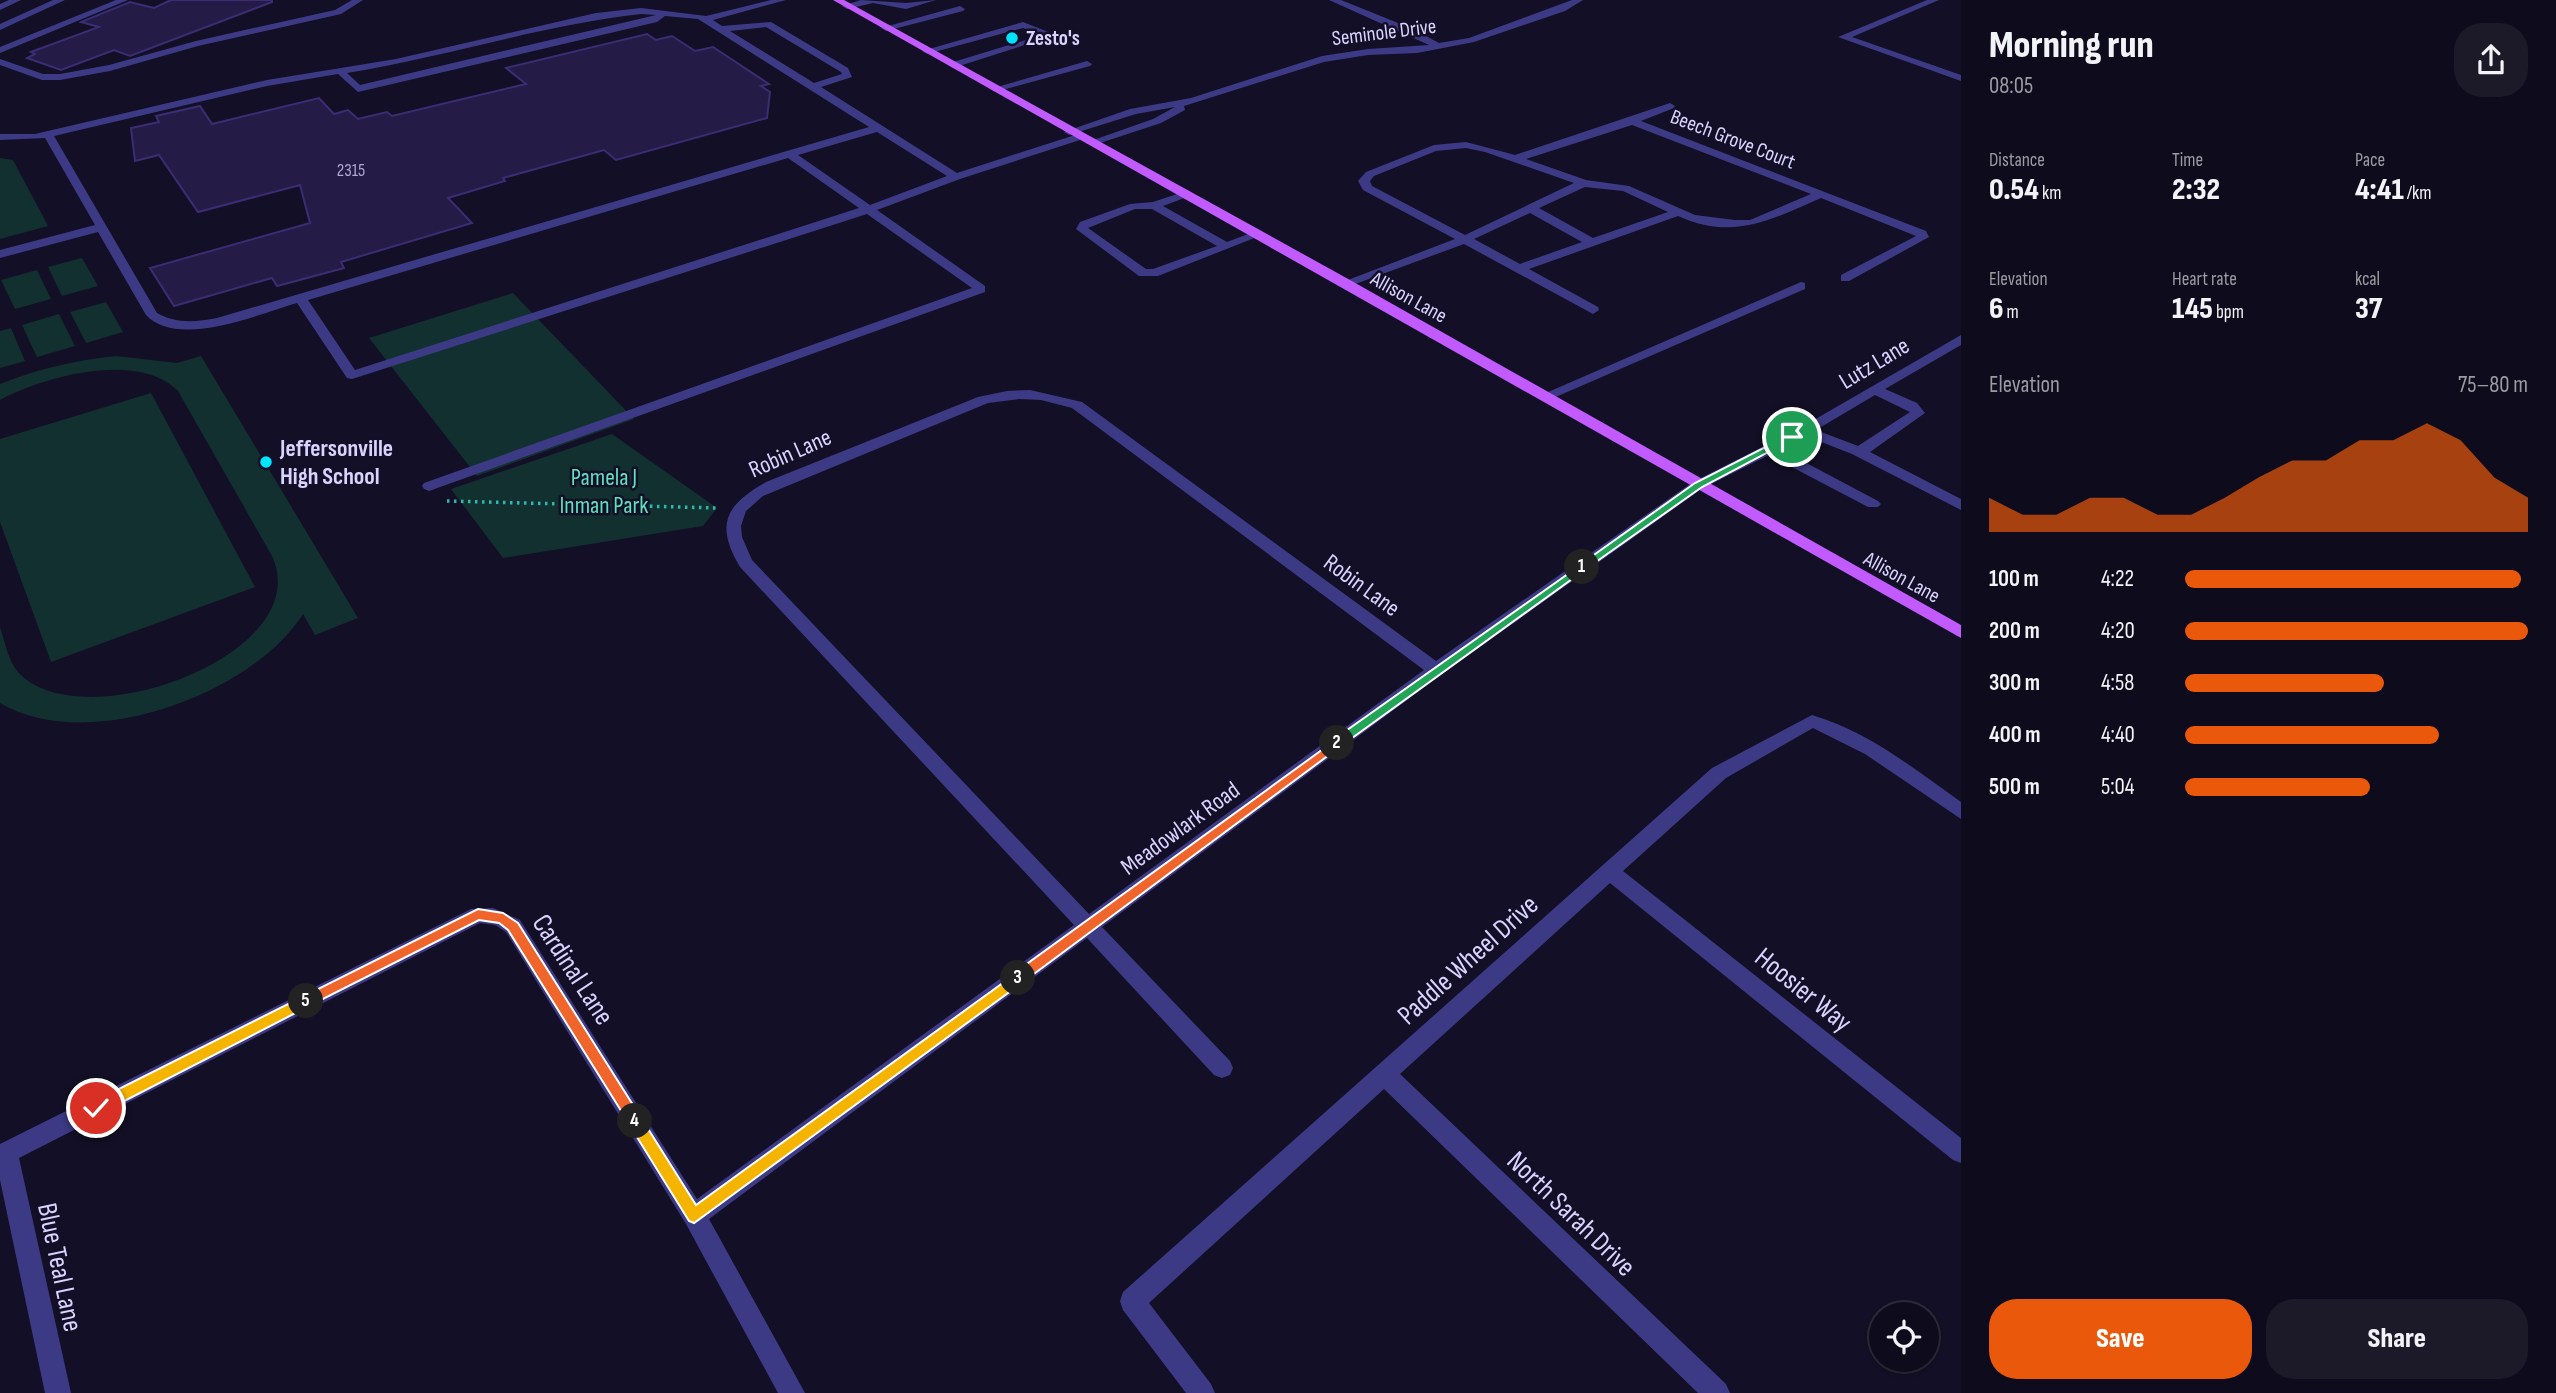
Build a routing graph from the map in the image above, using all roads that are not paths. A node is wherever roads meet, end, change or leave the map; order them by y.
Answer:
1 (61, 0) edge
2 (90, 0) edge
3 (124, 0) edge
4 (359, 0) edge
5 (782, 0) edge
6 (932, 0) edge
7 (1333, 0) edge
8 (1579, 0) edge
9 (1935, 0) edge
10 (113, 3) junction
11 (842, 3) edge
12 (960, 9) dead end
13 (665, 13) junction
14 (705, 19) junction
15 (0, 27) edge
16 (886, 28) junction
17 (722, 29) junction
18 (1438, 46) junction
19 (0, 50) edge
20 (928, 51) junction
21 (0, 62) edge
22 (1087, 64) dead end
23 (953, 65) junction
24 (341, 72) junction
25 (1961, 78) edge
26 (812, 87) junction
27 (995, 89) junction
28 (1193, 101) junction
29 (1670, 106) dead end
30 (1632, 121) junction
31 (878, 128) junction
32 (48, 134) junction
33 (0, 137) edge
34 (1079, 137) junction
35 (790, 154) junction
36 (1515, 159) junction
37 (956, 177) junction
38 (1584, 183) junction
39 (1821, 194) junction
40 (1183, 195) junction
41 (1154, 205) junction
42 (1530, 208) junction
43 (868, 209) junction
44 (1675, 213) junction
45 (102, 227) junction
46 (1256, 236) junction
47 (1463, 240) junction
48 (1592, 242) junction
49 (1226, 246) junction
50 (0, 254) edge
51 (1522, 267) junction
52 (1845, 278) dead end
53 (1346, 284) junction
54 (1801, 286) dead end
55 (300, 298) junction
56 (1593, 310) dead end
57 (1961, 339) edge
58 (1875, 390) junction
59 (1546, 396) junction
60 (1805, 431) junction
61 (1768, 449) junction
62 (1857, 452) junction
63 (1698, 485) junction
64 (429, 486) dead end
65 (1874, 504) dead end
66 (1961, 505) edge
67 (1961, 632) edge
68 (1436, 670) junction
69 (1961, 811) edge
70 (1610, 872) junction
71 (1087, 927) junction
72 (1222, 1068) dead end
73 (1385, 1075) junction
74 (1961, 1152) edge
75 (3, 1155) edge
76 (694, 1216) junction
77 (58, 1393) edge
78 (792, 1393) edge
79 (1202, 1393) edge
80 (1717, 1393) edge

1 - 15 street
2 - 10 street
3 - 10 street
4 - 21 street
5 - 14 street
6 - 11 street
7 - 18 street
8 - 18 street, Seminole Drive
9 - 25 street
10 - 19 street
11 - 16 main road, Allison Lane
12 - 16 street
13 - 14 street
13 - 24 street
13 - 24 street
14 - 17 street
16 - 20 main road, Allison Lane
17 - 26 street
17 - 26 street
18 - 28 street, Seminole Drive
20 - 23 main road, Allison Lane
20 - 23 street
22 - 27 street
23 - 27 main road, Allison Lane
24 - 32 street
26 - 31 street
27 - 34 main road, Allison Lane
28 - 34 street, Seminole Drive
28 - 34 street, Seminole Drive
29 - 30 street, Beech Grove Court
30 - 36 street, Beech Grove Court
30 - 39 street, Beech Grove Court
31 - 35 street
31 - 37 street
32 - 33 street
32 - 45 street
34 - 37 street
34 - 40 main road, Allison Lane
35 - 43 street
35 - 55 street
36 - 38 street, Beech Grove Court
36 - 47 street, Beech Grove Court
37 - 43 street
38 - 42 street
38 - 44 street, Beech Grove Court
39 - 44 street, Beech Grove Court
39 - 52 street, Beech Grove Court
40 - 41 street
40 - 46 main road, Allison Lane
41 - 49 street
41 - 49 street
42 - 47 street
42 - 48 street
43 - 55 street
43 - 64 street
44 - 48 street
45 - 50 street
45 - 55 street
46 - 49 street
46 - 53 main road, Allison Lane
47 - 51 street, Beech Grove Court
47 - 53 street
48 - 51 street
51 - 56 street, Beech Grove Court
53 - 59 main road, Allison Lane
54 - 59 street
57 - 58 street, Lutz Lane
58 - 60 street, Lutz Lane
58 - 62 street
59 - 63 main road, Allison Lane
60 - 61 street, Lutz Lane
60 - 62 street
61 - 63 street, Lutz Lane
61 - 65 street
62 - 66 street
63 - 67 main road, Allison Lane
63 - 68 street, Meadowlark Road
68 - 71 street, Meadowlark Road
68 - 71 street, Robin Lane
69 - 70 street, Paddle Wheel Drive
70 - 73 street, Paddle Wheel Drive
70 - 74 street, Hoosier Way
71 - 72 street, Robin Lane
71 - 76 street, Meadowlark Road
73 - 79 street, Paddle Wheel Drive
73 - 80 street, North Sarah Drive
75 - 76 street, Cardinal Lane
75 - 77 street, Blue Teal Lane
76 - 78 street, Cardinal Lane

